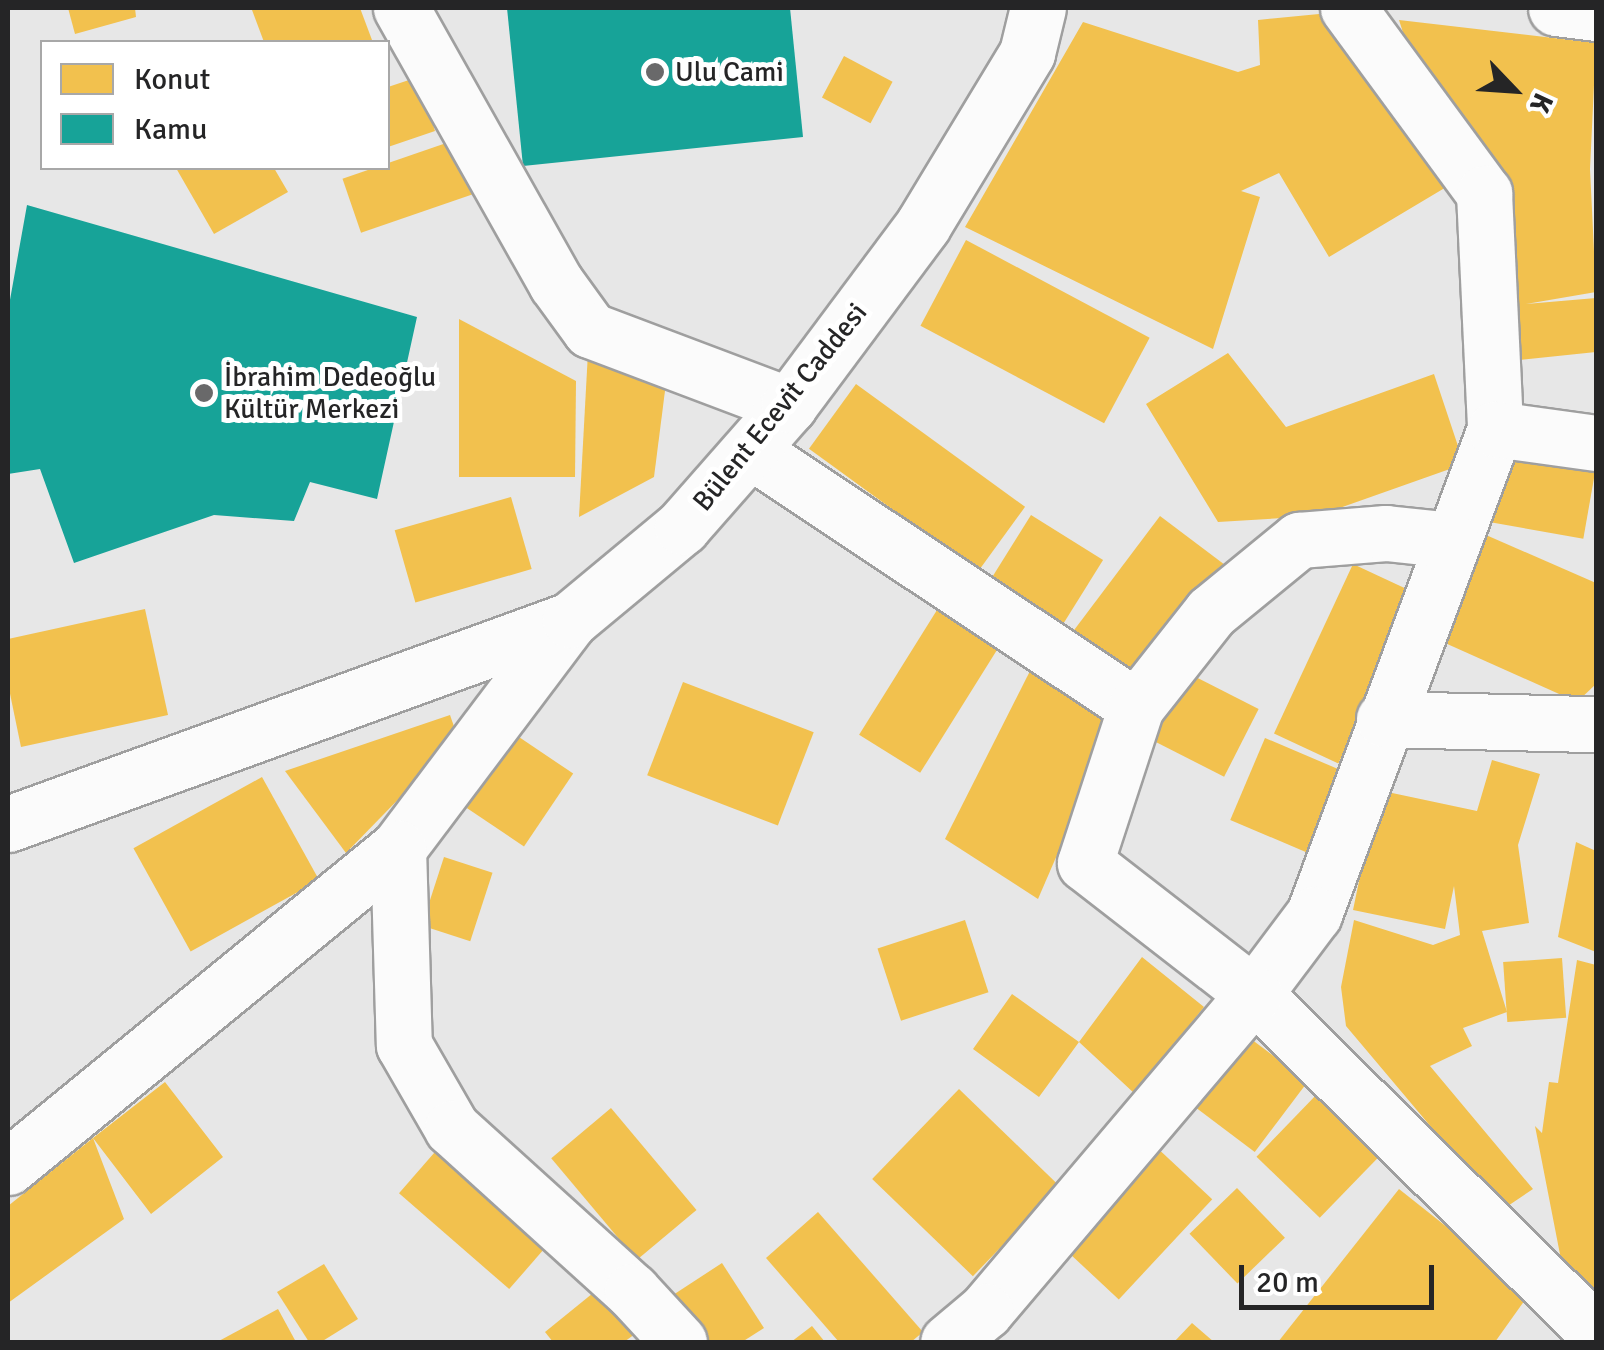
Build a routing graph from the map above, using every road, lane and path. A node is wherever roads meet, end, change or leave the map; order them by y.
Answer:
1 (402, 8) edge
2 (1038, 8) edge
3 (1348, 8) edge
4 (1556, 8) edge
5 (1596, 13) edge
6 (789, 404) junction
7 (1495, 429) junction
8 (1596, 443) edge
9 (750, 451) junction
10 (1451, 540) junction
11 (570, 620) junction
12 (1136, 707) junction
13 (1384, 719) junction
14 (1596, 724) edge
15 (8, 824) edge
16 (398, 848) junction
17 (1254, 994) junction
18 (8, 1167) edge
19 (1596, 1332) edge
20 (679, 1342) edge
21 (948, 1342) edge

1 - 6 street
2 - 6 street, Bülent Ecevit Caddesi
3 - 7 street
4 - 5 street
6 - 9 street, Bülent Ecevit Caddesi
7 - 8 street
7 - 10 street
9 - 11 street, Bülent Ecevit Caddesi
9 - 12 street
10 - 12 street
10 - 13 street
11 - 15 street, Bülent Ecevit Caddesi
11 - 16 street
12 - 17 street
13 - 14 street
13 - 17 street
16 - 18 street
16 - 20 street
17 - 19 street
17 - 21 street

